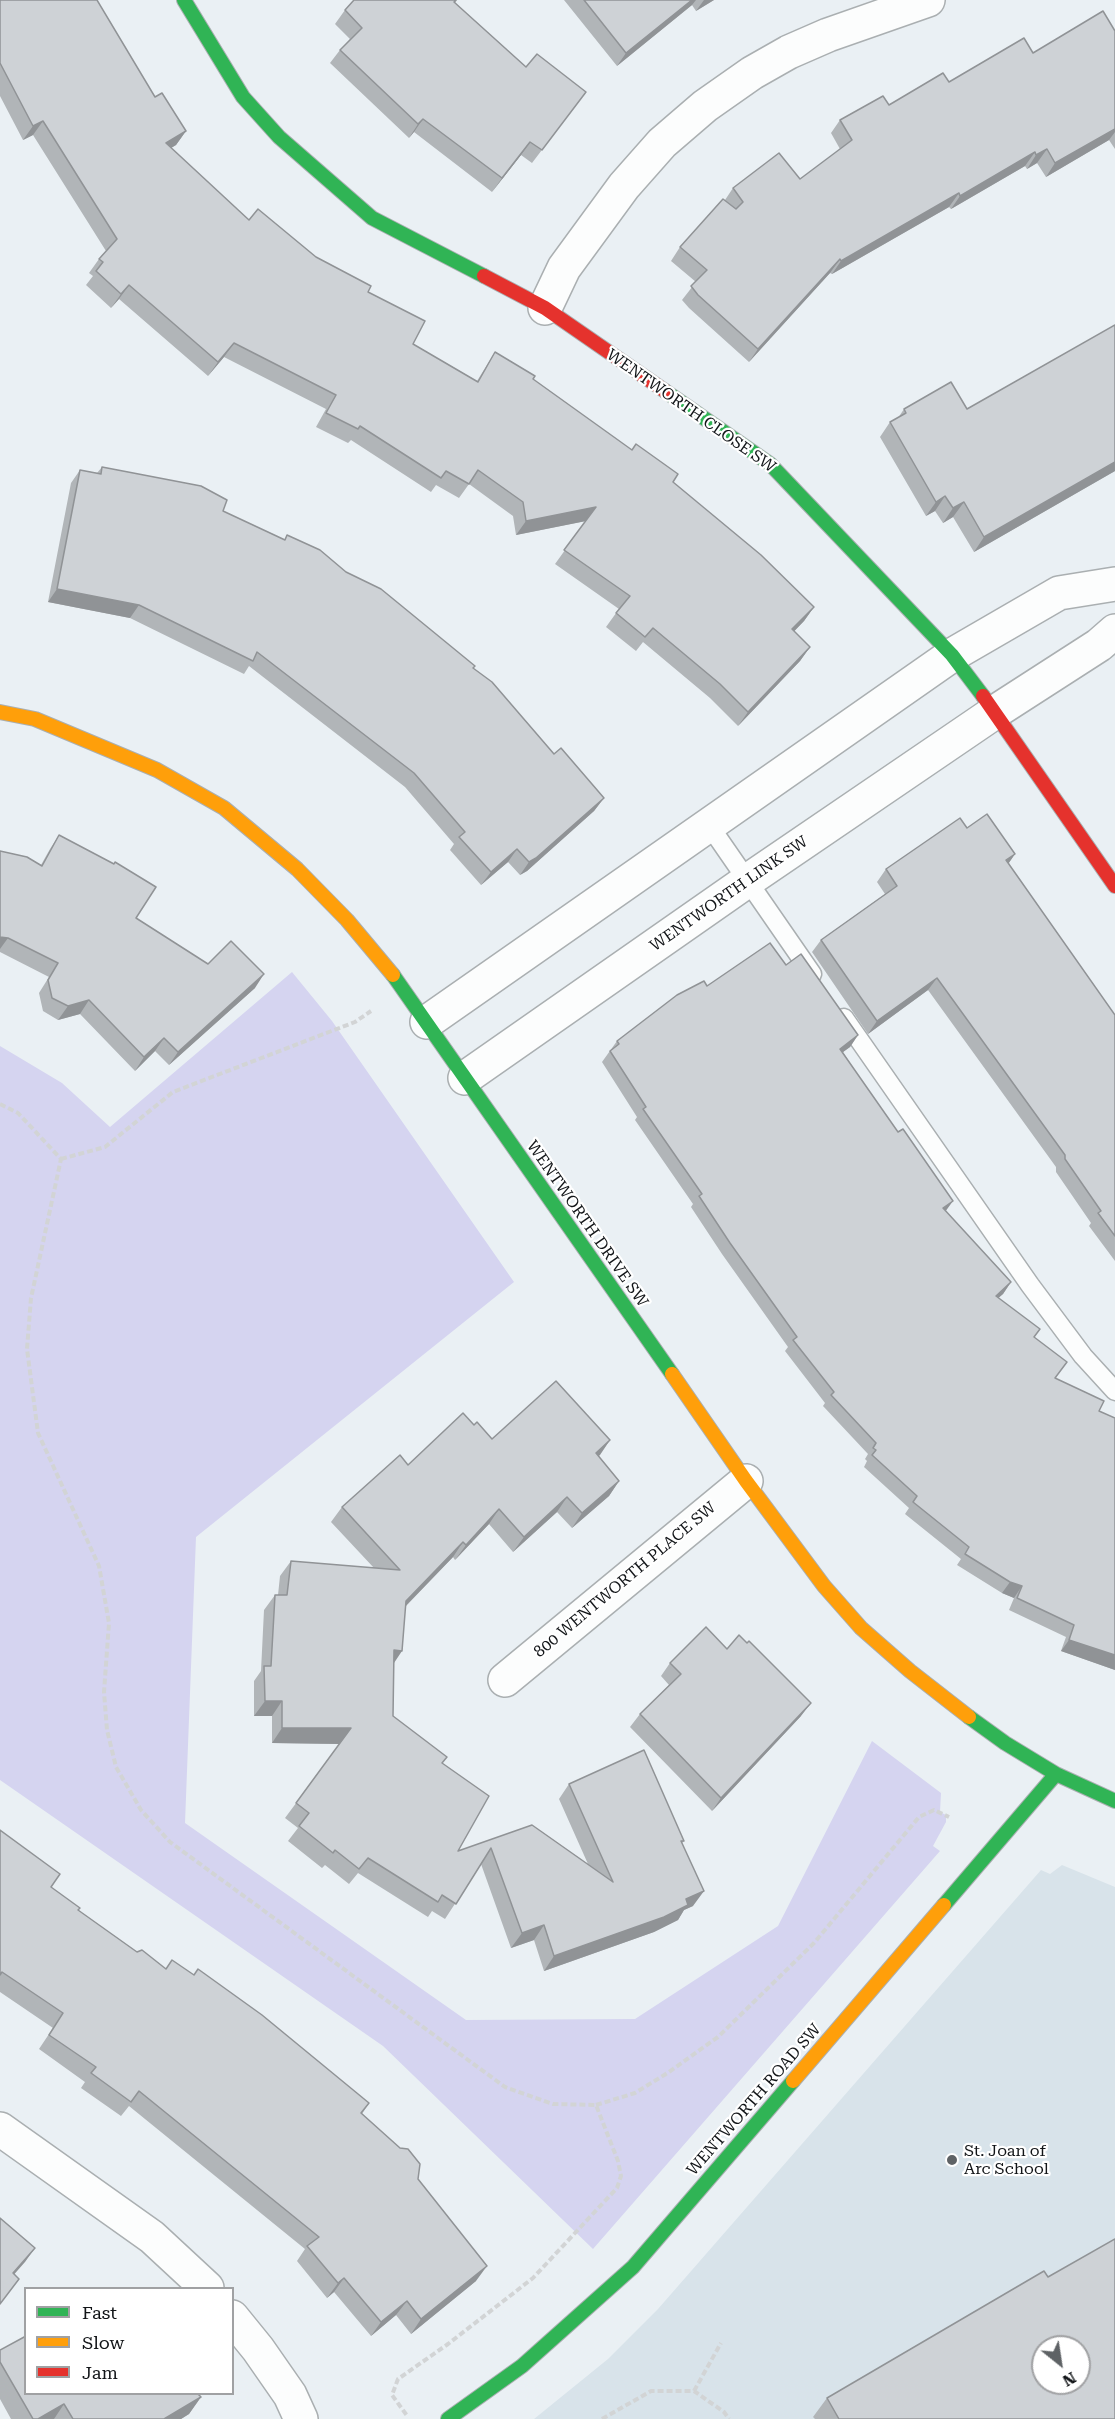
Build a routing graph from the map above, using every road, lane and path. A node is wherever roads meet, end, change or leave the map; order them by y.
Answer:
1 (184, 0) edge
2 (928, 0) edge
3 (545, 308) junction
4 (1115, 584) edge
5 (1115, 631) edge
6 (952, 655) junction
7 (0, 712) edge
8 (995, 712) junction
9 (709, 825) junction
10 (747, 881) junction
11 (1115, 886) edge
12 (822, 987) edge
13 (403, 988) junction
14 (835, 1006) edge
15 (427, 1022) junction
16 (465, 1078) junction
17 (0, 1104) edge
18 (61, 1159) junction
19 (1115, 1391) edge
20 (746, 1480) junction
21 (505, 1680) dead end
22 (1056, 1774) junction
23 (1115, 1801) edge
24 (949, 1817) dead end
25 (596, 2105) junction
26 (0, 2129) edge
27 (205, 2287) edge
28 (234, 2319) edge
29 (722, 2343) dead end
30 (694, 2391) junction
31 (301, 2419) edge
32 (409, 2419) edge
33 (448, 2419) edge
34 (602, 2419) edge
35 (729, 2419) edge

1 - 3 street, WENTWORTH CLOSE SW
2 - 3 street
3 - 6 street, WENTWORTH CLOSE SW
4 - 6 street
5 - 8 street, WENTWORTH LINK SW
6 - 8 street, WENTWORTH CLOSE SW
6 - 9 street
7 - 13 street, WENTWORTH DRIVE SW
8 - 10 street, WENTWORTH LINK SW
8 - 11 street, WENTWORTH CLOSE SW
9 - 10 lane
9 - 15 street
10 - 12 lane
10 - 16 street, WENTWORTH LINK SW
13 - 15 street, WENTWORTH DRIVE SW
13 - 18 path
14 - 19 lane
15 - 16 street, WENTWORTH DRIVE SW
16 - 20 street, WENTWORTH DRIVE SW
17 - 18 path
18 - 25 path
20 - 21 street, 800 WENTWORTH PLACE SW
20 - 22 street, WENTWORTH DRIVE SW
22 - 23 street, WENTWORTH DRIVE SW
22 - 33 street, WENTWORTH ROAD SW
24 - 25 path
25 - 32 path
26 - 27 street
28 - 31 street
29 - 30 path
30 - 34 path
30 - 35 path

